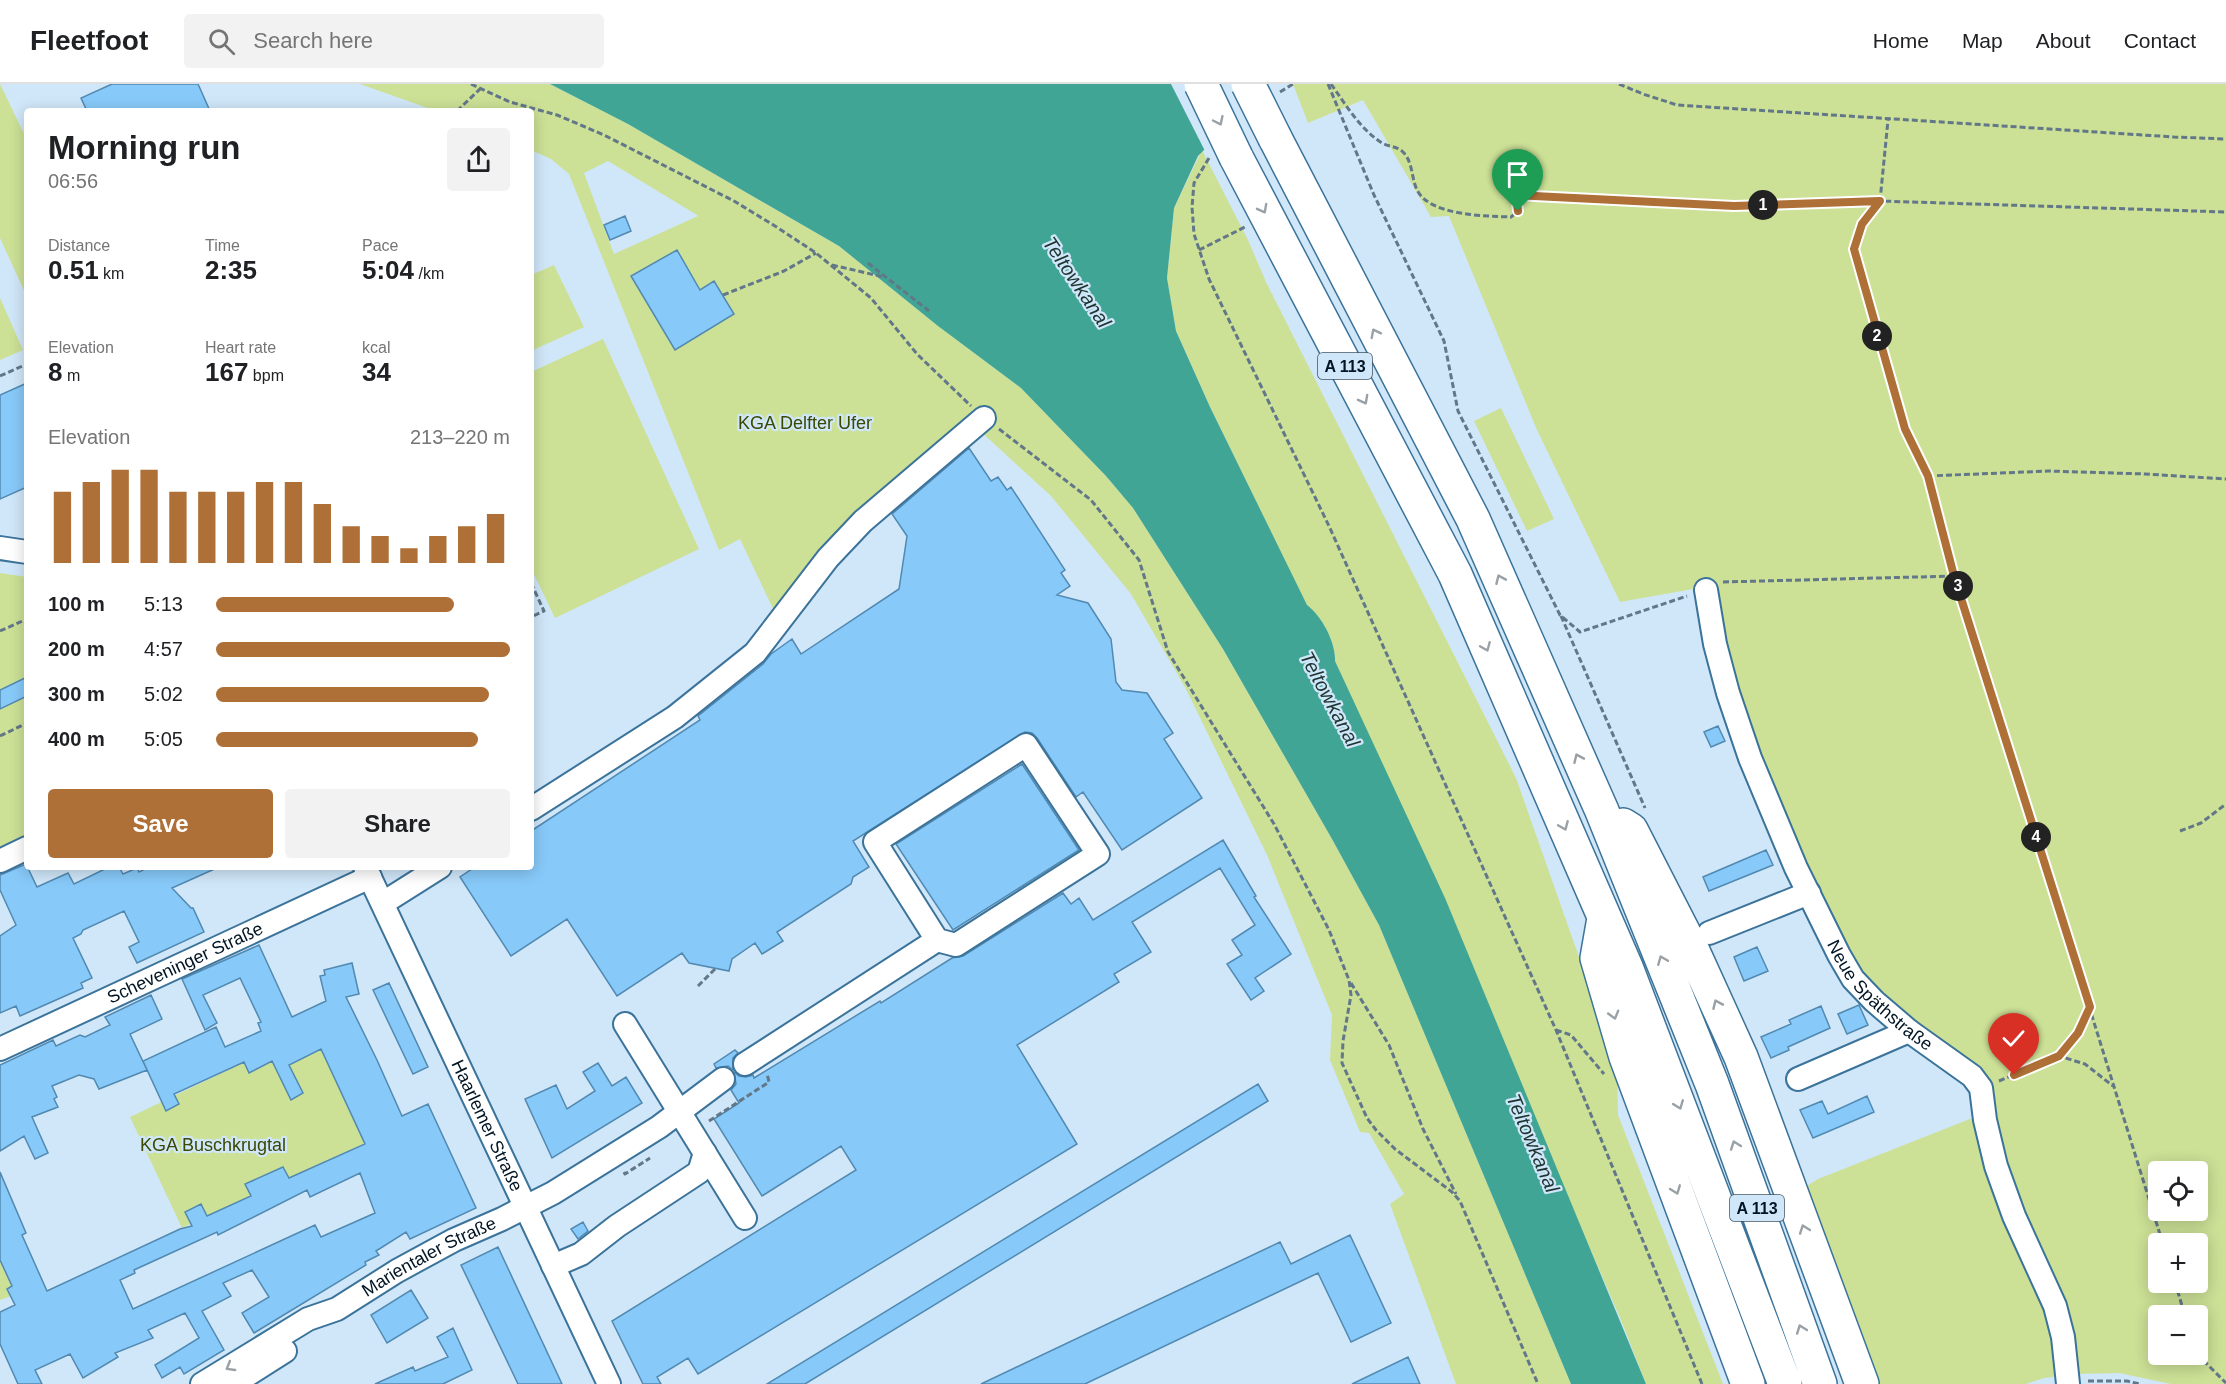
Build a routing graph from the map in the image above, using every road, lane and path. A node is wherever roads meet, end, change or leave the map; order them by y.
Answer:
1 (471, 84) edge
2 (1201, 84) edge
3 (1248, 84) edge
4 (1329, 84) edge
5 (1619, 84) edge
6 (481, 88) junction
7 (460, 108) edge
8 (532, 108) edge
9 (534, 109) edge
10 (1888, 120) junction
11 (2226, 139) edge
12 (1880, 201) junction
13 (2226, 212) edge
14 (1249, 225) dead end
15 (816, 253) junction
16 (868, 263) dead end
17 (829, 264) junction
18 (885, 277) junction
19 (723, 295) dead end
20 (929, 311) dead end
21 (24, 365) edge
22 (0, 376) edge
23 (984, 418) junction
24 (1928, 476) junction
25 (2226, 479) edge
26 (24, 545) edge
27 (0, 548) edge
28 (1954, 576) junction
29 (534, 589) edge
30 (1706, 590) junction
31 (534, 616) edge
32 (24, 620) edge
33 (0, 631) edge
34 (24, 724) edge
35 (0, 736) edge
36 (2226, 804) edge
37 (534, 807) edge
38 (1602, 811) junction
39 (2180, 831) dead end
40 (24, 849) edge
41 (0, 861) edge
42 (435, 870) edge
43 (368, 872) edge
44 (1809, 893) junction
45 (383, 903) junction
46 (1604, 918) junction
47 (1709, 933) dead end
48 (938, 940) junction
49 (715, 969) dead end
50 (1349, 980) junction
51 (698, 986) dead end
52 (2090, 1007) junction
53 (625, 1023) dead end
54 (1909, 1030) junction
55 (0, 1049) edge
56 (2059, 1056) junction
57 (754, 1058) joint
58 (723, 1078) dead end
59 (1798, 1079) dead end
60 (2114, 1088) junction
61 (1981, 1089) junction
62 (680, 1111) junction
63 (711, 1119) dead end
64 (705, 1153) junction
65 (1460, 1202) junction
66 (524, 1207) junction
67 (745, 1218) dead end
68 (2160, 1233) edge
69 (553, 1266) junction
70 (336, 1309) junction
71 (2208, 1365) edge
72 (2068, 1383) edge
73 (2226, 1383) edge
74 (202, 1384) edge
75 (233, 1384) edge
76 (609, 1384) edge
77 (1538, 1384) edge
78 (1702, 1384) edge
79 (1748, 1384) edge
80 (1785, 1384) edge
81 (1820, 1384) edge
82 (1862, 1384) edge
83 (2140, 1384) edge

1 - 6 path
2 -> 46 highway, A 113, bridge
38 -> 3 highway, A 113, bridge
4 - 12 path
4 - 30 path
5 - 10 path
6 - 7 path
6 - 8 path
9 - 15 path
10 - 11 path
10 - 12 path
12 - 13 path
12 - 24 path
14 - 78 path
15 - 17 path
15 - 19 path
16 - 18 path
17 - 18 path
17 - 23 path
18 - 20 path
21 - 22 path
23 - 37 street
23 - 50 path
24 - 25 path
24 - 28 path
26 - 27 street
28 - 30 path
28 - 52 path
29 - 31 path
30 - 44 street, Neue Späthstraße
32 - 33 path
34 - 35 path
36 - 39 path
81 -> 38 highway, A 113
82 -> 38 highway
40 - 41 street
42 - 45 street
43 - 45 street, Haarlemer Straße
43 - 55 street, Scheveninger Straße
44 - 47 street
44 - 54 street, Neue Späthstraße
45 - 66 street, Haarlemer Straße
46 -> 79 highway
46 -> 80 highway, A 113
48 - 48 street
48 - 57 street
49 - 51 path
50 - 65 path
50 - 65 path
52 - 56 path
52 - 60 path
53 - 62 street
54 - 59 street
54 - 61 street, Neue Späthstraße
56 - 60 path
56 - 61 path
57 - 63 path
58 - 62 street, Marientaler Straße
60 - 68 path
61 - 72 street
62 - 64 street
62 - 66 street, Marientaler Straße
64 - 67 street
64 - 69 street
65 - 77 path
66 - 69 street, Haarlemer Straße
66 - 70 street, Marientaler Straße
69 - 76 street, Haarlemer Straße
70 -> 74 street, Marientaler Straße
70 - 75 street, Marientaler Straße
71 - 73 path
72 - 83 path

